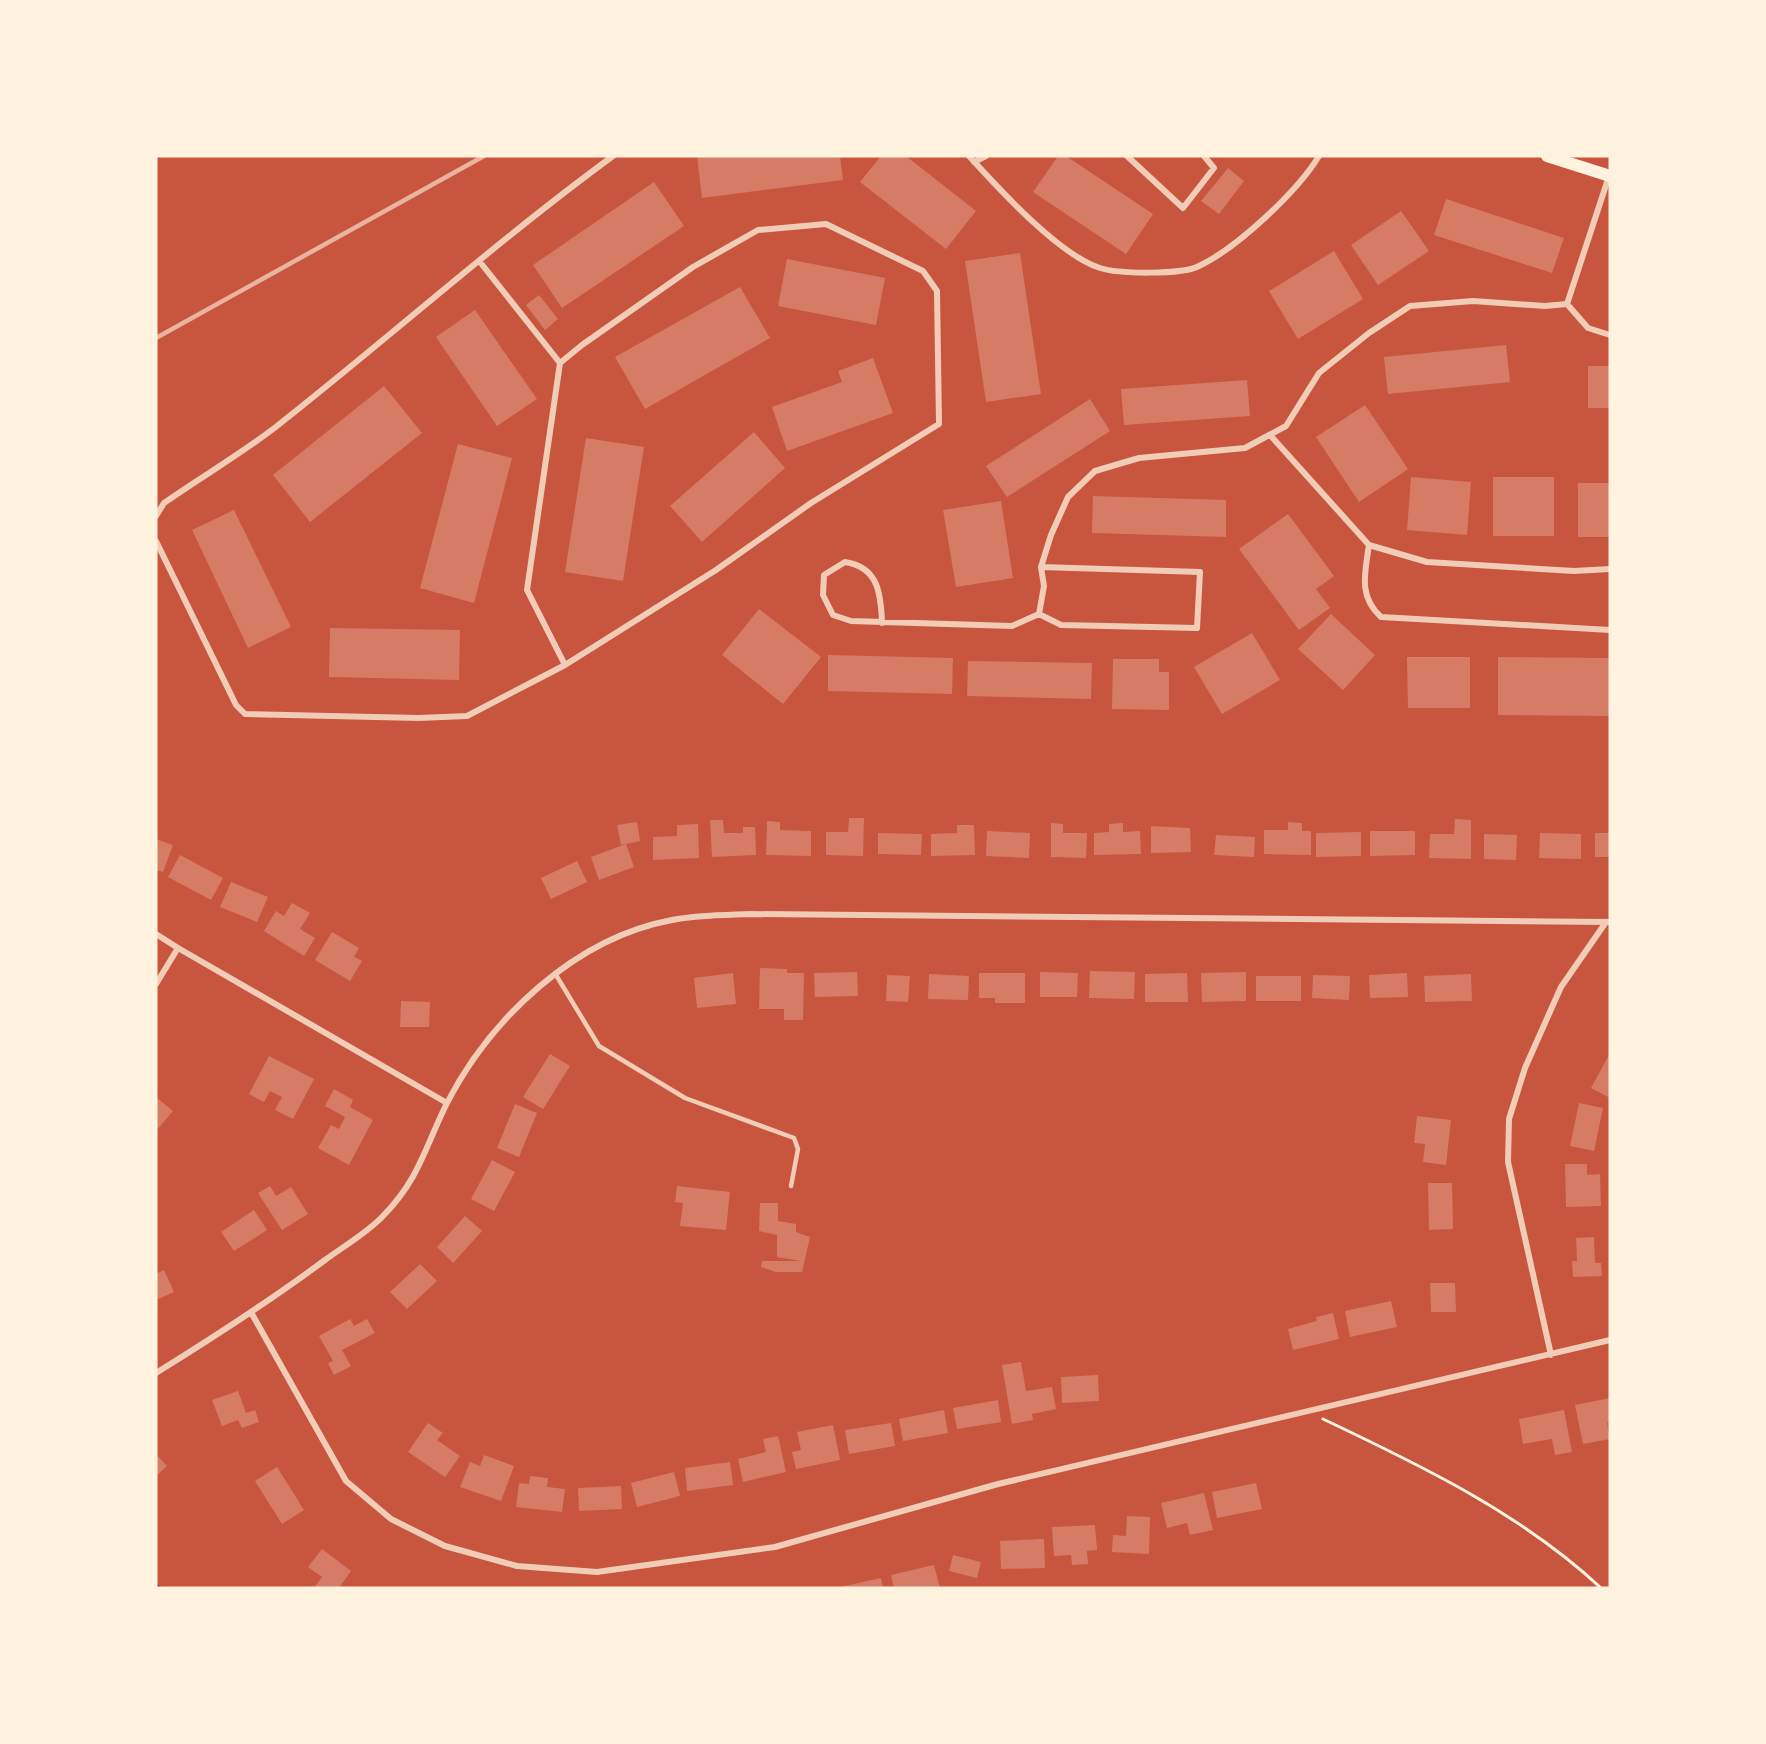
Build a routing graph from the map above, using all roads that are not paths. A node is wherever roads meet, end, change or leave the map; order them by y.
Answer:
1 (613, 156) edge
2 (969, 156) edge
3 (986, 156) edge
4 (1127, 156) edge
5 (1204, 156) edge
6 (1319, 156) edge
7 (1547, 156) edge
8 (974, 162) junction
9 (1609, 176) edge
10 (480, 262) junction
11 (1567, 304) junction
12 (1610, 335) edge
13 (560, 363) junction
14 (1270, 435) junction
15 (156, 516) edge
16 (156, 541) edge
17 (1369, 545) junction
18 (1041, 567) junction
19 (1610, 569) edge
20 (1039, 614) junction
21 (882, 623) junction
22 (1610, 630) edge
23 (564, 665) junction
24 (1608, 922) edge
25 (156, 934) edge
26 (178, 948) junction
27 (556, 975) junction
28 (156, 984) edge
29 (447, 1103) junction
30 (791, 1186) dead end
31 (252, 1314) junction
32 (1610, 1340) edge
33 (1551, 1355) junction
34 (156, 1373) edge

1 - 10 street
2 - 8 street
3 - 8 street
4 - 5 street
6 - 8 street
7 - 9 main road
9 - 11 street
10 - 13 street
10 - 15 street
11 - 12 street
11 - 14 street
13 - 23 street
13 - 23 street
14 - 17 street
14 - 18 street
16 - 23 street
17 - 19 street
17 - 22 street
18 - 20 street
18 - 20 street
20 - 21 street
21 - 21 street
24 - 27 street
24 - 33 street
25 - 26 street
26 - 28 street
26 - 29 street
27 - 29 street
27 - 30 lane
29 - 31 street
31 - 33 street
31 - 34 street
32 - 33 street

